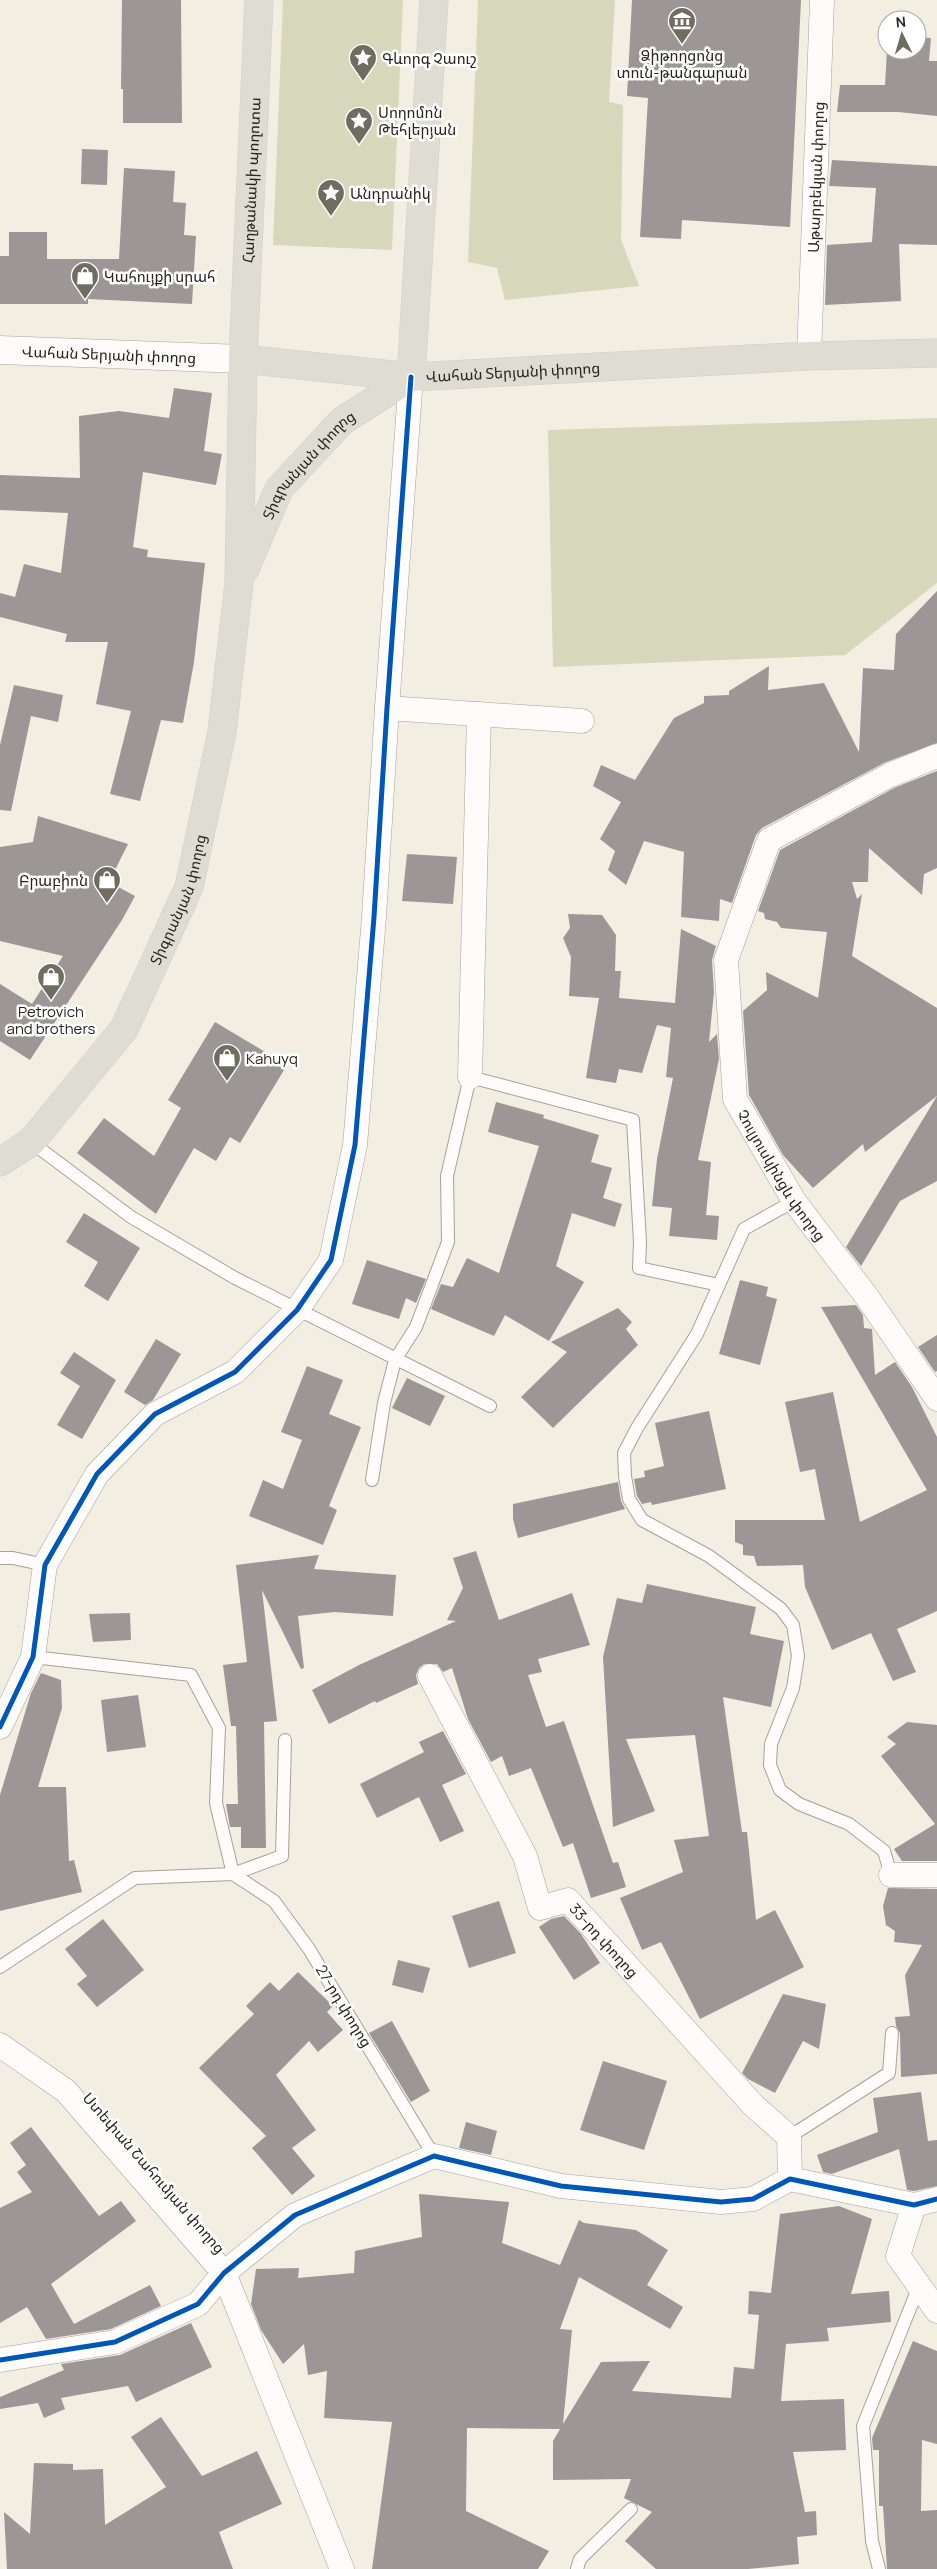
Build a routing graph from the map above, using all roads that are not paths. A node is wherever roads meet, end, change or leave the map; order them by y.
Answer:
1 (260, 0) edge
2 (434, 0) edge
3 (822, 0) edge
4 (0, 350) edge
5 (937, 353) edge
6 (809, 356) junction
7 (243, 359) junction
8 (411, 377) junction
9 (239, 582) junction
10 (387, 708) junction
11 (479, 714) junction
12 (582, 721) dead end
13 (937, 756) edge
14 (470, 1077) junction
15 (31, 1142) junction
16 (0, 1162) edge
17 (794, 1201) junction
18 (719, 1286) junction
19 (297, 1310) junction
20 (395, 1360) junction
21 (937, 1400) edge
22 (490, 1406) dead end
23 (372, 1480) dead end
24 (0, 1558) edge
25 (45, 1565) junction
26 (33, 1657) junction
27 (430, 1676) dead end
28 (0, 1728) edge
29 (285, 1740) dead end
30 (233, 1874) junction
31 (891, 1875) joint
32 (937, 1875) edge
33 (0, 1966) edge
34 (892, 2033) dead end
35 (0, 2045) edge
36 (789, 2137) junction
37 (434, 2156) junction
38 (790, 2179) junction
39 (937, 2199) edge
40 (914, 2205) junction
41 (224, 2274) junction
42 (919, 2286) junction
43 (937, 2311) edge
44 (0, 2360) edge
45 (631, 2509) dead end
46 (342, 2569) edge
47 (577, 2569) edge
48 (879, 2569) edge

1 - 7 highway, Հաղթանակի պողոտա
2 - 8 highway
3 - 6 street, Աթարբեկյան փողոց
4 - 7 street, Վահան Տերյանի փողոց
5 - 6 highway, Վահան Տերյանի փողոց
6 - 8 highway, Վահան Տերյանի փողոց
7 - 8 highway, Վահան Տերյանի փողոց
7 - 9 highway, Տիգրանյան փողոց
8 - 9 highway, Տիգրանյան փողոց
8 - 10 street
9 - 15 highway, Տիգրանյան փողոց
10 - 11 street
10 - 19 street
11 - 12 street
11 - 14 street
13 - 17 street, Չուլյուսկինցև փողոց
14 - 18 lane
14 - 20 lane
15 - 16 highway, Տիգրանյան փողոց
15 - 19 lane
17 - 18 lane
17 - 21 street, Չուլյուսկինցև փողոց
18 - 31 lane
19 - 20 lane
19 - 25 street
20 - 22 lane
20 - 23 lane
24 - 25 lane
25 - 26 street
26 - 28 street
26 - 30 lane
27 - 36 street, 33-րդ փողոց
29 - 30 lane
30 - 33 lane
30 - 37 lane, 27-րդ փողոց
31 - 32 street
34 - 36 lane
35 - 41 street, Ստեփան Շահումյան փողոց
36 - 38 street
37 - 38 street
37 - 41 street
38 - 40 street
39 - 40 street
40 - 42 street
41 - 44 street
41 - 46 street, Ստեփան Շահումյան փողոց
42 - 43 street
42 - 48 lane
45 - 47 lane

